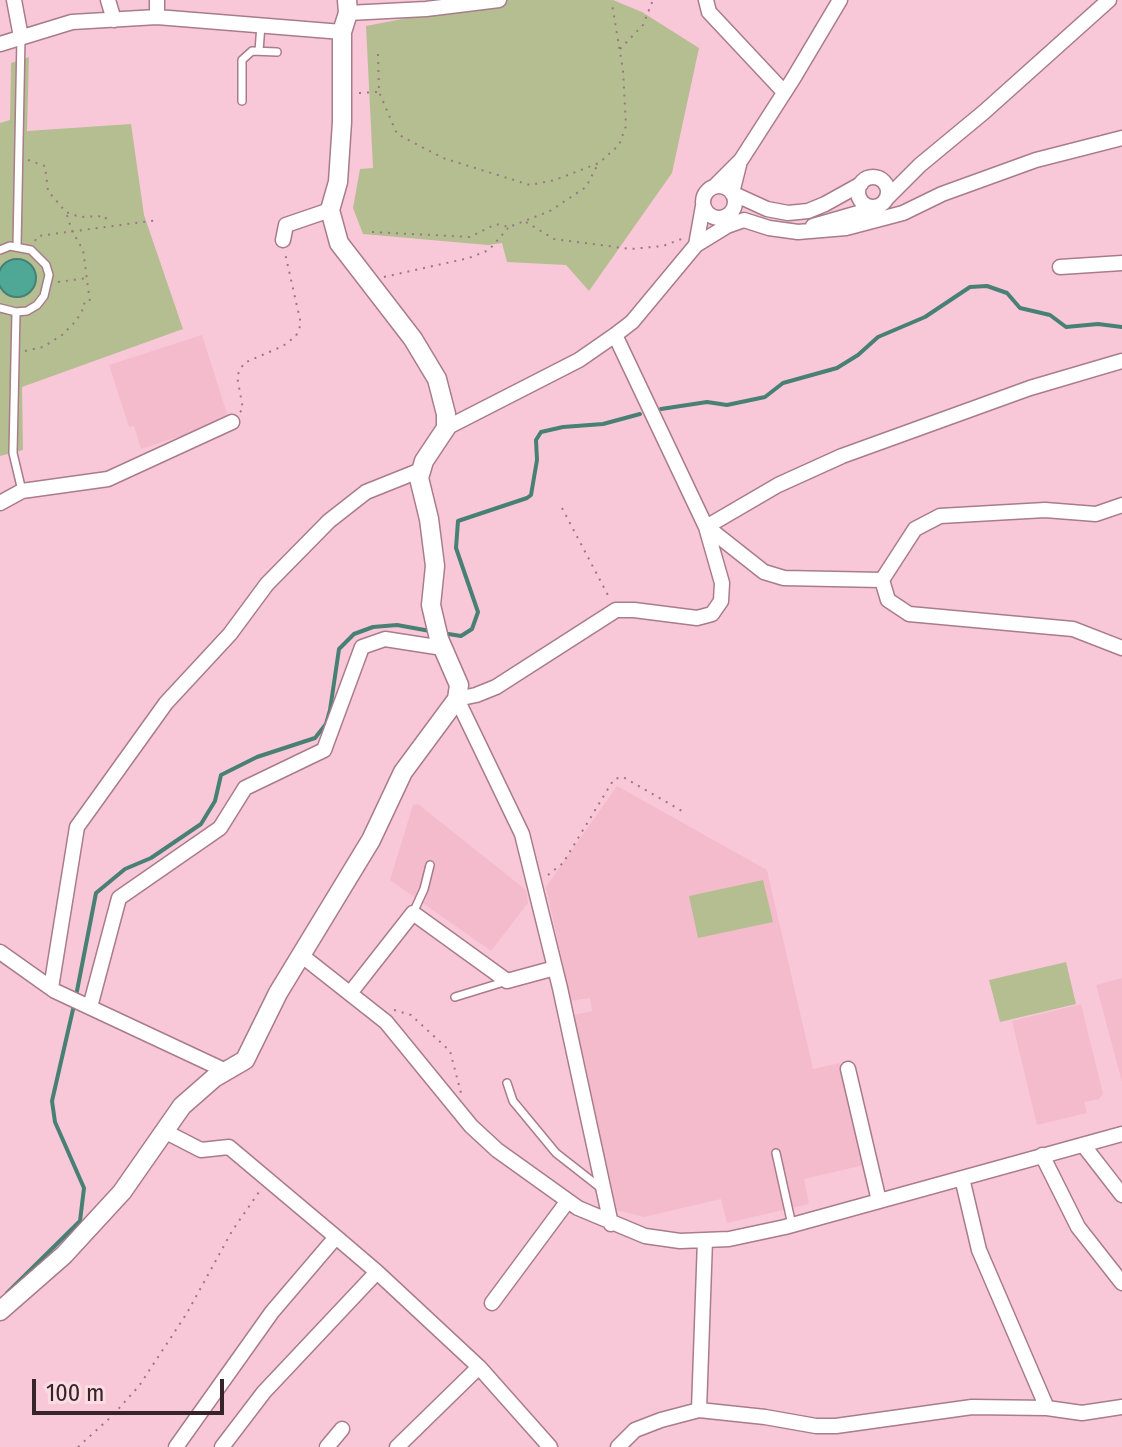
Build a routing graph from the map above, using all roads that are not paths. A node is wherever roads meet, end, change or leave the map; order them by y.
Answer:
1 (14, 0) edge
2 (108, 0) edge
3 (157, 0) edge
4 (499, 0) edge
5 (706, 0) edge
6 (840, 0) edge
7 (1109, 0) edge
8 (348, 6) edge
9 (157, 17) junction
10 (114, 20) junction
11 (261, 25) junction
12 (342, 32) junction
13 (21, 37) junction
14 (0, 44) edge
15 (259, 51) junction
16 (277, 52) dead end
17 (784, 92) junction
18 (242, 101) dead end
19 (1122, 138) edge
20 (741, 160) junction
21 (920, 165) junction
22 (878, 178) junction
23 (861, 184) junction
24 (715, 186) junction
25 (732, 193) junction
26 (887, 198) junction
27 (703, 206) junction
28 (330, 210) junction
29 (788, 213) junction
30 (872, 214) junction
31 (722, 217) junction
32 (744, 220) junction
33 (820, 224) junction
34 (846, 228) junction
35 (798, 232) junction
36 (700, 236) junction
37 (283, 240) road end
38 (17, 246) junction
39 (0, 250) edge
40 (1122, 263) edge
41 (1060, 267) dead end
42 (0, 308) edge
43 (16, 312) junction
44 (615, 335) junction
45 (1122, 361) edge
46 (232, 422) road end
47 (446, 428) junction
48 (421, 470) junction
49 (22, 491) junction
50 (0, 503) edge
51 (1122, 505) edge
52 (706, 527) junction
53 (882, 580) junction
54 (440, 638) junction
55 (1122, 648) edge
56 (457, 699) junction
57 (430, 865) dead end
58 (413, 913) junction
59 (0, 952) edge
60 (301, 955) junction
61 (555, 968) junction
62 (507, 981) junction
63 (51, 988) junction
64 (351, 992) junction
65 (455, 997) dead end
66 (80, 1003) junction
67 (848, 1069) dead end
68 (226, 1071) junction
69 (507, 1083) dead end
70 (164, 1131) junction
71 (1122, 1134) edge
72 (1084, 1146) junction
73 (776, 1153) dead end
74 (1042, 1155) junction
75 (962, 1178) junction
76 (604, 1191) junction
77 (1122, 1195) edge
78 (879, 1201) junction
79 (567, 1202) junction
80 (611, 1224) junction
81 (792, 1225) junction
82 (336, 1237) junction
83 (705, 1240) junction
84 (377, 1272) junction
85 (1122, 1283) edge
86 (492, 1303) dead end
87 (0, 1311) edge
88 (479, 1367) junction
89 (1122, 1407) edge
90 (1047, 1408) junction
91 (699, 1410) junction
92 (342, 1429) dead end
93 (176, 1447) edge
94 (222, 1447) edge
95 (327, 1447) edge
96 (397, 1447) edge
97 (550, 1447) edge
98 (618, 1447) edge

1 - 13 street
2 - 10 street
3 - 9 street
4 - 8 street
5 - 17 street
6 - 17 street
7 - 21 street
8 - 12 main road
9 - 10 street
9 - 11 street
10 - 13 street
11 - 12 street
11 - 15 lane
12 - 28 main road
13 - 14 street
13 - 38 lane
15 - 16 lane
15 - 18 lane
17 - 20 street
19 - 30 street
20 - 24 street
20 - 25 street
21 - 22 street
21 - 26 street
22 - 23 street
22 - 26 street
23 - 29 street
23 - 30 street
24 - 25 street
24 - 27 street
25 - 29 street
25 - 31 street
26 - 30 street
27 - 31 street
27 - 36 street
28 - 37 street
28 - 47 main road
29 - 33 street
30 - 33 street
30 - 34 street
31 - 32 street
31 - 36 street
32 - 35 street
32 - 36 street
33 - 34 street
33 - 35 street
34 - 35 street
36 - 44 street
38 - 39 lane
38 - 43 lane
40 - 41 street
42 - 43 lane
43 - 49 lane
44 - 47 street
44 - 52 street
45 - 52 street
46 - 49 street
47 - 48 main road
48 - 54 main road
48 - 63 street
49 - 50 street
51 - 53 street
52 - 53 street
52 - 56 street
53 - 55 street
54 - 56 main road
54 - 66 street
56 - 60 main road
56 - 61 street
57 - 58 lane
58 - 62 street
58 - 64 street
59 - 63 street
60 - 64 street
60 - 68 main road
61 - 62 street
61 - 76 street
62 - 65 lane
63 - 66 street
64 - 79 street
66 - 68 street
67 - 78 street
68 - 70 main road
69 - 76 lane
70 - 82 street
70 - 87 main road
71 - 72 street
72 - 74 street
72 - 77 street
73 - 81 lane
74 - 75 street
74 - 85 street
75 - 78 street
75 - 90 street
76 - 80 street
78 - 81 street
79 - 80 street
79 - 86 street
80 - 83 street
81 - 83 street
82 - 84 street
82 - 93 street
83 - 91 street
84 - 88 street
84 - 94 street
88 - 96 street
88 - 97 street
89 - 90 street
90 - 91 street
91 - 98 street
92 - 95 street

